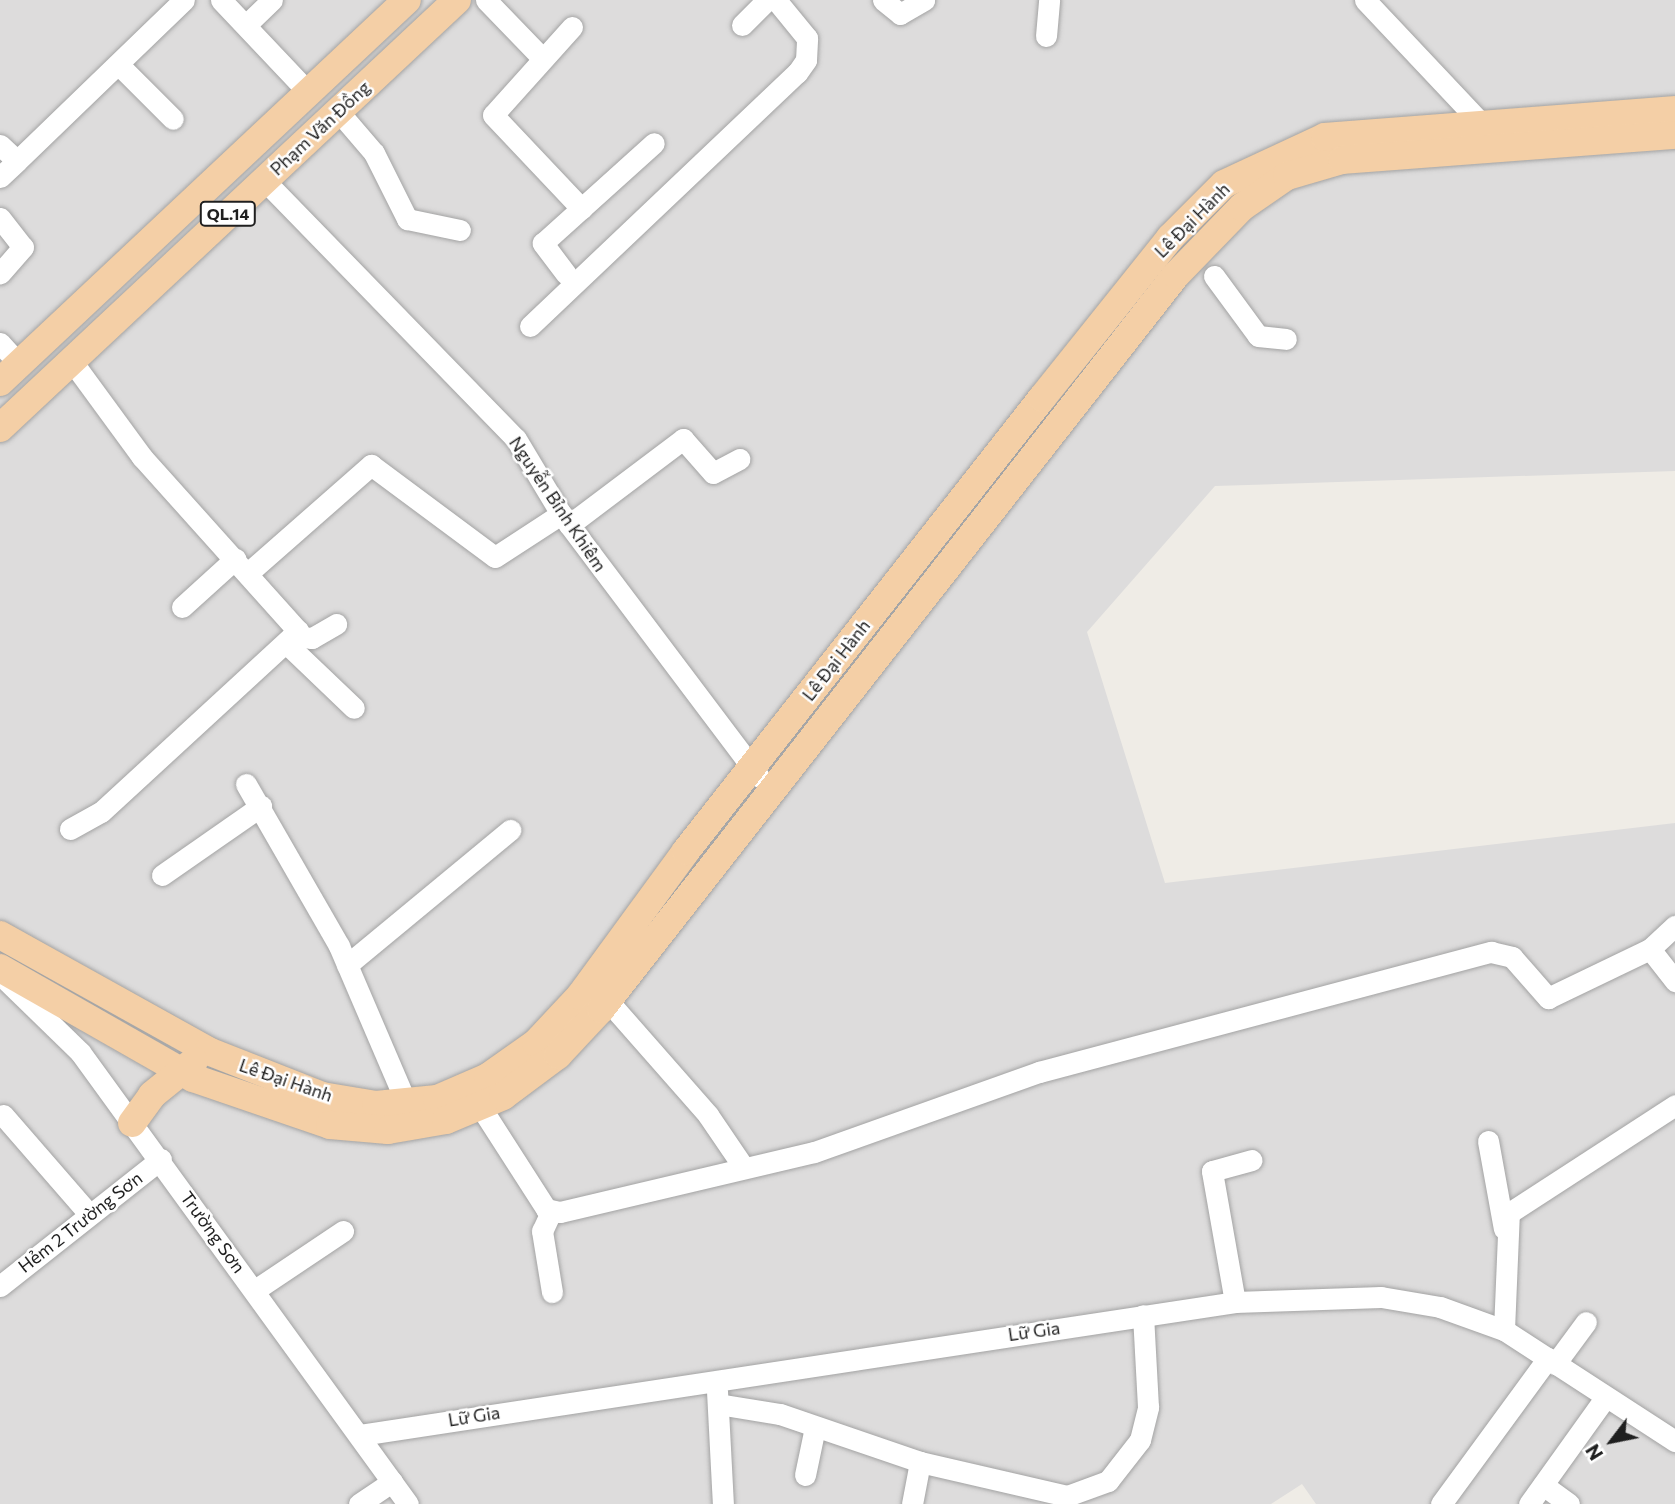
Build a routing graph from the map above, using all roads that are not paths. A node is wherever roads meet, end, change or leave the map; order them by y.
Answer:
1 (184, 0) edge
2 (221, 0) edge
3 (272, 0) edge
4 (407, 0) edge
5 (457, 0) edge
6 (486, 0) edge
7 (768, 0) edge
8 (776, 0) edge
9 (883, 0) edge
10 (924, 0) edge
11 (1049, 0) edge
12 (1365, 0) edge
13 (246, 25) junction
14 (742, 25) dead end
15 (572, 27) dead end
16 (1046, 36) dead end
17 (542, 58) junction
18 (119, 65) junction
19 (309, 93) junction
20 (1675, 110) edge
21 (338, 111) junction
22 (173, 119) dead end
23 (1480, 134) junction
24 (1675, 135) edge
25 (654, 143) dead end
26 (0, 145) edge
27 (17, 161) junction
28 (0, 177) edge
29 (264, 180) junction
30 (582, 209) junction
31 (0, 218) edge
32 (460, 230) dead end
33 (0, 272) edge
34 (566, 274) dead end
35 (1214, 276) dead end
36 (530, 326) dead end
37 (1286, 339) dead end
38 (0, 343) edge
39 (71, 360) junction
40 (10, 373) edge
41 (0, 428) edge
42 (739, 459) dead end
43 (565, 519) junction
44 (242, 566) junction
45 (183, 607) dead end
46 (336, 624) dead end
47 (292, 641) junction
48 (354, 709) dead end
49 (760, 779) junction
50 (246, 784) dead end
51 (261, 806) junction
52 (70, 829) dead end
53 (510, 830) dead end
54 (162, 876) dead end
55 (1675, 926) edge
56 (0, 935) edge
57 (1650, 949) junction
58 (347, 965) junction
59 (0, 968) edge
60 (0, 975) edge
61 (1675, 981) edge
62 (608, 1001) junction
63 (206, 1050) junction
64 (182, 1072) junction
65 (406, 1102) junction
66 (1675, 1105) edge
67 (480, 1106) junction
68 (4, 1115) dead end
69 (132, 1123) junction
70 (1488, 1141) dead end
71 (160, 1159) junction
72 (1252, 1160) dead end
73 (744, 1168) junction
74 (551, 1212) junction
75 (89, 1214) junction
76 (1504, 1228) junction
77 (343, 1231) dead end
78 (3, 1277) edge
79 (255, 1290) junction
80 (552, 1292) dead end
81 (1235, 1301) junction
82 (1143, 1315) junction
83 (1586, 1322) dead end
84 (1504, 1330) junction
85 (1551, 1361) junction
86 (717, 1376) junction
87 (1605, 1398) junction
88 (718, 1404) junction
89 (815, 1426) junction
90 (360, 1435) junction
91 (1675, 1441) edge
92 (920, 1462) junction
93 (805, 1475) dead end
94 (393, 1482) junction
95 (1544, 1485) junction
96 (1067, 1500) edge
97 (359, 1504) edge
98 (408, 1504) edge
99 (723, 1504) edge
100 (912, 1504) edge
101 (1441, 1504) edge
102 (1529, 1504) edge
103 (1569, 1504) edge

1 - 18 street
2 - 13 street
3 - 13 street
4 - 19 main road, Phạm Văn Đồng / QL.14
5 - 21 main road, Phạm Văn Đồng / QL.14
6 - 17 street
7 - 14 street
8 - 36 street
9 - 10 street
11 - 16 street
12 - 23 street
13 - 19 street
15 - 17 street
17 - 30 street
18 - 22 street
18 - 27 street
19 - 40 main road, Phạm Văn Đồng / QL.14
20 - 23 main road, Lê Đại Hành
21 - 29 main road, Phạm Văn Đồng / QL.14
21 - 32 street
23 - 24 main road, Lê Đại Hành
23 - 49 main road, Lê Đại Hành
25 - 30 street
26 - 27 street
27 - 28 street
29 - 39 main road, Phạm Văn Đồng / QL.14
29 - 43 street, Nguyễn Bỉnh Khiêm
30 - 34 street
31 - 33 street
35 - 37 street
38 - 40 street
39 - 41 main road, Phạm Văn Đồng / QL.14
39 - 44 street
42 - 43 street
43 - 44 street
43 - 49 street, Nguyễn Bỉnh Khiêm
44 - 45 street
44 - 47 street
46 - 47 street
47 - 48 street
47 - 52 street
49 - 62 main road, Lê Đại Hành
49 - 65 main road, Lê Đại Hành
50 - 51 street
51 - 54 street
51 - 58 street
53 - 58 street
55 - 57 street
56 - 63 main road, Lê Đại Hành
57 - 61 street
57 - 73 street
58 - 65 street
59 - 64 main road, Lê Đại Hành
60 - 69 street, Trường Sơn
62 - 67 main road, Lê Đại Hành
62 - 73 street
63 - 64 main road
63 - 65 main road, Lê Đại Hành
64 - 67 main road, Lê Đại Hành
64 - 69 main road
66 - 76 street
67 - 74 street
68 - 75 street
69 - 71 street, Trường Sơn
70 - 76 street
71 - 75 street, Hẻm 2 Trường Sơn
71 - 79 street, Trường Sơn
72 - 81 street
73 - 74 street
74 - 80 street
75 - 78 street, Hẻm 2 Trường Sơn
76 - 84 street
77 - 79 street
79 - 90 street, Trường Sơn
81 - 82 street, Lữ Gia
81 - 84 street, Lữ Gia
82 - 86 street, Lữ Gia
82 - 96 street
83 - 85 street
84 - 85 street, Lữ Gia
85 - 87 street, Lữ Gia
85 - 101 street
86 - 88 street
86 - 90 street, Lữ Gia
87 - 91 street, Lữ Gia
87 - 95 street
88 - 89 street
88 - 99 street
89 - 92 street
89 - 93 street
90 - 94 street, Trường Sơn
92 - 96 street
92 - 100 street
94 - 97 street
94 - 98 street, Trường Sơn
95 - 102 street
95 - 103 street

